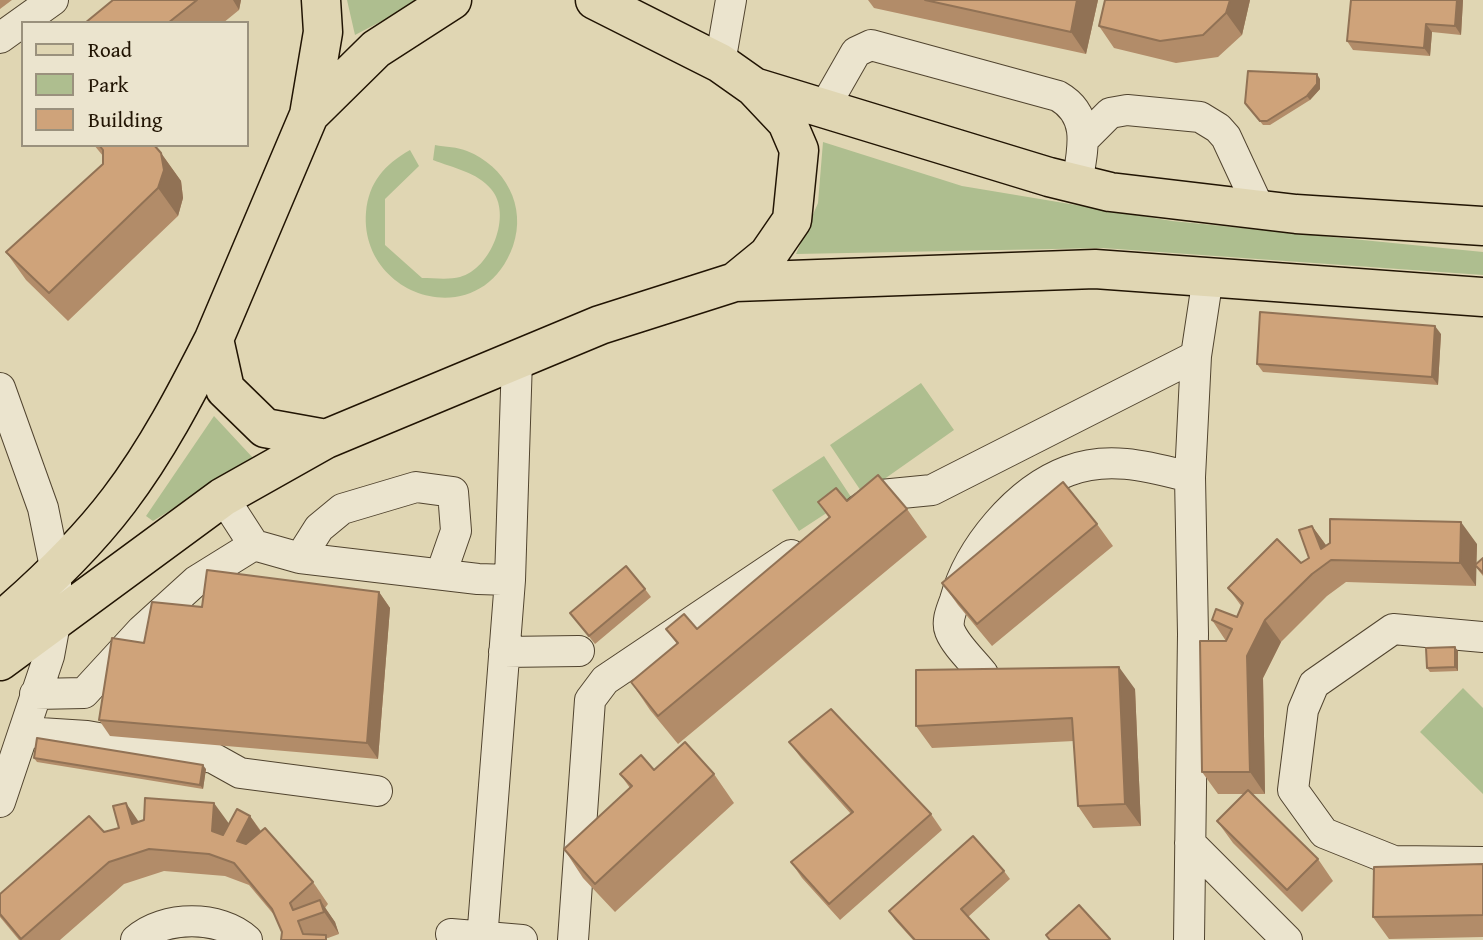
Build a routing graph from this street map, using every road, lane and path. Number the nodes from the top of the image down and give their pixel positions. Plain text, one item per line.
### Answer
1 (53, 0) edge
2 (321, 0) edge
3 (452, 0) edge
4 (595, 0) edge
5 (731, 0) edge
6 (24, 21) edge
7 (21, 23) edge
8 (0, 38) edge
9 (720, 63) junction
10 (754, 87) junction
11 (824, 108) junction
12 (309, 115) junction
13 (1084, 139) junction
14 (1077, 184) junction
15 (1259, 208) junction
16 (1483, 226) edge
17 (1208, 277) junction
18 (735, 282) junction
19 (1483, 298) edge
20 (214, 339) junction
21 (1196, 356) junction
22 (517, 359) junction
23 (0, 388) edge
24 (326, 439) junction
25 (1190, 477) junction
26 (223, 496) junction
27 (254, 545) junction
28 (300, 558) junction
29 (56, 572) junction
30 (441, 574) junction
31 (510, 580) junction
32 (56, 618) junction
33 (0, 622) edge
34 (1483, 637) edge
35 (579, 651) dead end
36 (504, 652) junction
37 (0, 661) edge
38 (983, 674) edge
39 (35, 694) junction
40 (24, 732) junction
41 (377, 791) dead end
42 (0, 803) edge
43 (1189, 843) junction
44 (1483, 862) edge
45 (451, 934) dead end
46 (482, 937) edge
47 (136, 940) edge
48 (247, 940) edge
49 (522, 940) edge
50 (573, 940) edge
51 (1189, 940) edge
52 (1287, 940) edge

1 - 6 street
2 - 12 main road
3 - 12 main road
4 - 9 main road
5 - 9 street
7 - 8 street
9 - 10 main road
10 - 11 main road
10 - 18 main road
11 - 13 street
11 - 14 main road
12 - 20 main road
13 - 14 street
13 - 15 street
14 - 15 main road
15 - 16 main road
17 - 18 main road
17 - 19 main road
17 - 21 street
18 - 22 main road
20 - 24 main road
20 - 29 main road
21 - 25 street
21 - 50 street
22 - 24 main road
22 - 31 street
23 - 29 street
24 - 26 main road
25 - 38 street
25 - 43 street
26 - 27 street
26 - 32 main road
27 - 28 street
27 - 39 street
28 - 30 street
28 - 30 street
29 - 32 street
29 - 33 main road
30 - 31 street
31 - 36 street
32 - 37 main road
32 - 39 street
34 - 44 street
35 - 36 street
36 - 46 street
39 - 40 street
40 - 41 street
40 - 42 street
43 - 51 street
43 - 52 street
45 - 46 street
46 - 49 street
47 - 48 street

